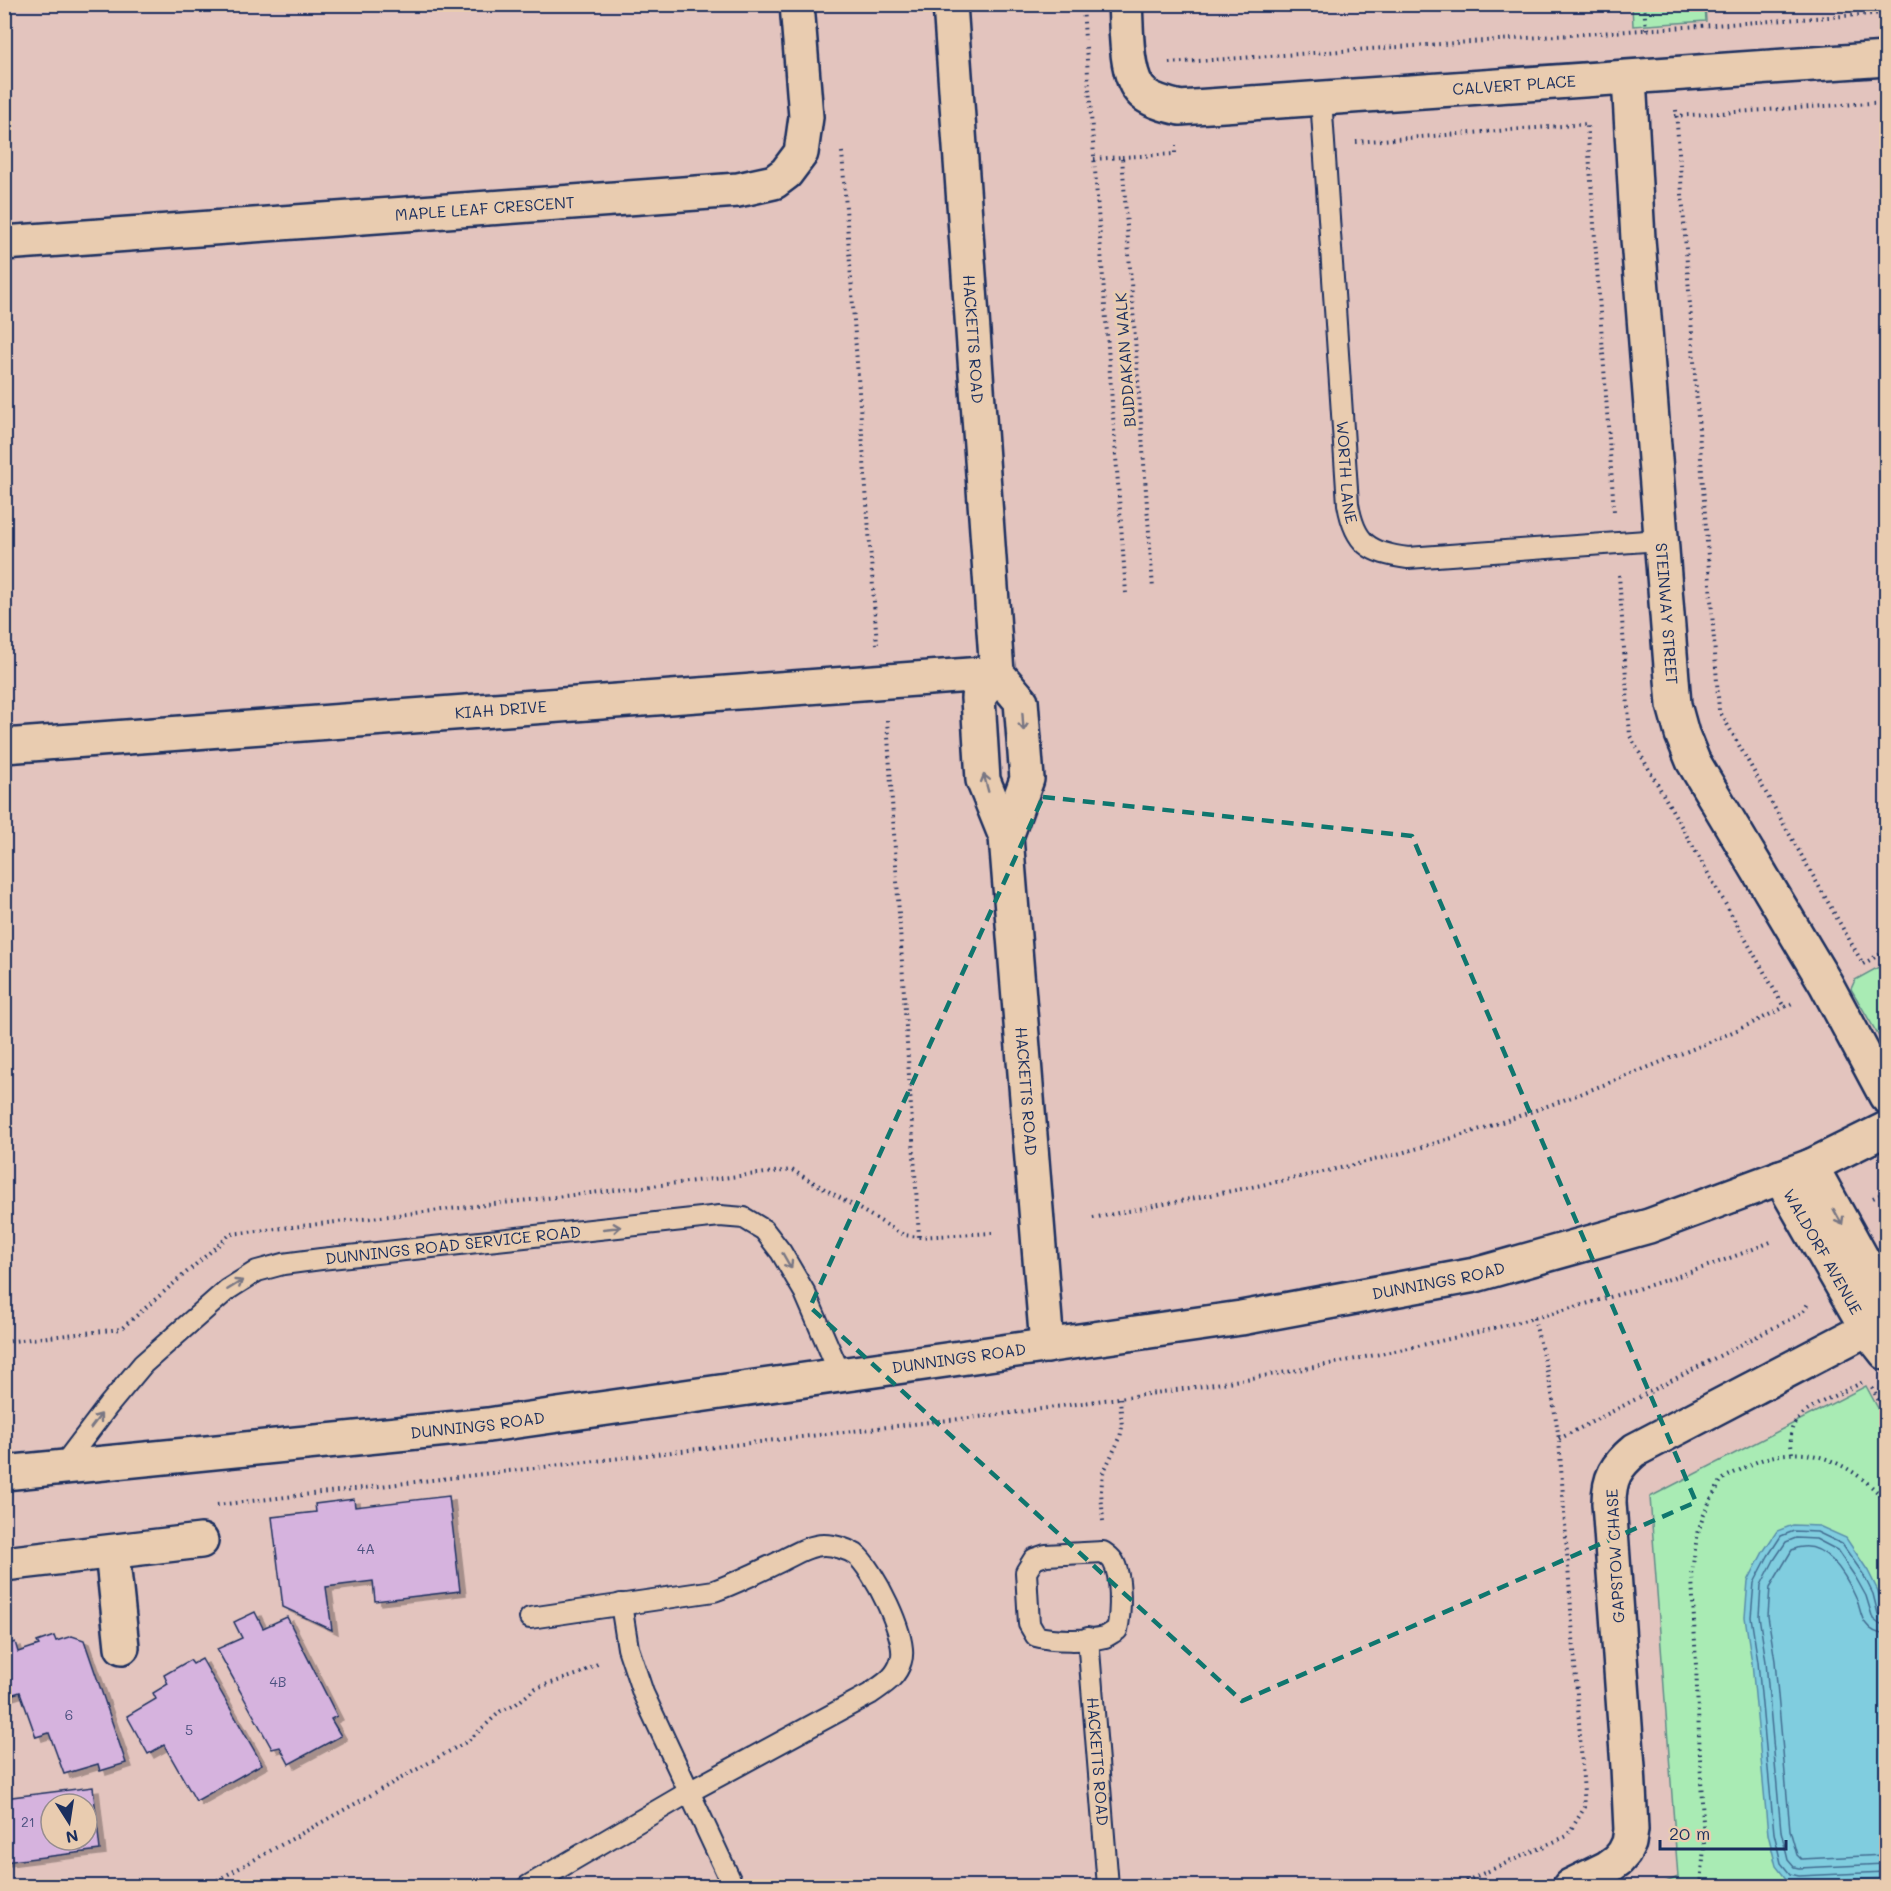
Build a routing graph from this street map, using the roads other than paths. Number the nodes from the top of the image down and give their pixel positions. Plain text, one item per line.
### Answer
1 (797, 4) edge
2 (950, 4) edge
3 (1125, 4) edge
4 (1887, 59) edge
5 (1629, 78) junction
6 (1321, 98) junction
7 (4, 243) edge
8 (1660, 540) junction
9 (997, 673) junction
10 (4, 746) edge
11 (1006, 837) junction
12 (1887, 1096) edge
13 (1887, 1129) edge
14 (1811, 1166) junction
15 (1780, 1177) junction
16 (1821, 1220) junction
17 (1887, 1302) edge
18 (1880, 1334) edge
19 (1047, 1346) junction
20 (840, 1374) junction
21 (61, 1468) junction
22 (4, 1473) edge
23 (201, 1541) dead end
24 (112, 1552) junction
25 (4, 1564) edge
26 (621, 1604) junction
27 (530, 1618) dead end
28 (1088, 1638) junction
29 (122, 1647) dead end
30 (690, 1792) junction
31 (528, 1887) edge
32 (733, 1887) edge
33 (1108, 1887) edge
34 (1570, 1887) edge

1 - 7 street, MAPLE LEAF CRESCENT
2 - 9 street, HACKETTS ROAD
3 - 6 street, CALVERT PLACE
4 - 5 street, CALVERT PLACE
5 - 6 street, CALVERT PLACE
5 - 8 street, STEINWAY STREET
6 - 8 lane, WORTH LANE
8 - 12 street, STEINWAY STREET
9 - 10 street, KIAH DRIVE
11 -> 9 street, HACKETTS ROAD
9 -> 11 street, HACKETTS ROAD
11 - 19 street, HACKETTS ROAD
13 - 14 street, DUNNINGS ROAD
14 - 15 street, DUNNINGS ROAD
14 - 16 street, WALDORF AVENUE
15 - 16 street, WALDORF AVENUE
15 - 19 street, DUNNINGS ROAD
16 -> 17 street, WALDORF AVENUE
16 - 18 street, WALDORF AVENUE
18 - 34 street, GAPSTOW CHASE
19 - 20 street, DUNNINGS ROAD
20 - 21 street, DUNNINGS ROAD
21 -> 20 lane, DUNNINGS ROAD SERVICE ROAD
21 - 22 street, DUNNINGS ROAD
23 - 24 street
24 - 25 street
24 - 29 street
26 - 27 lane
26 - 30 lane
26 - 30 lane
28 - 28 lane
28 - 33 lane, HACKETTS ROAD
30 - 31 lane
30 - 32 lane

